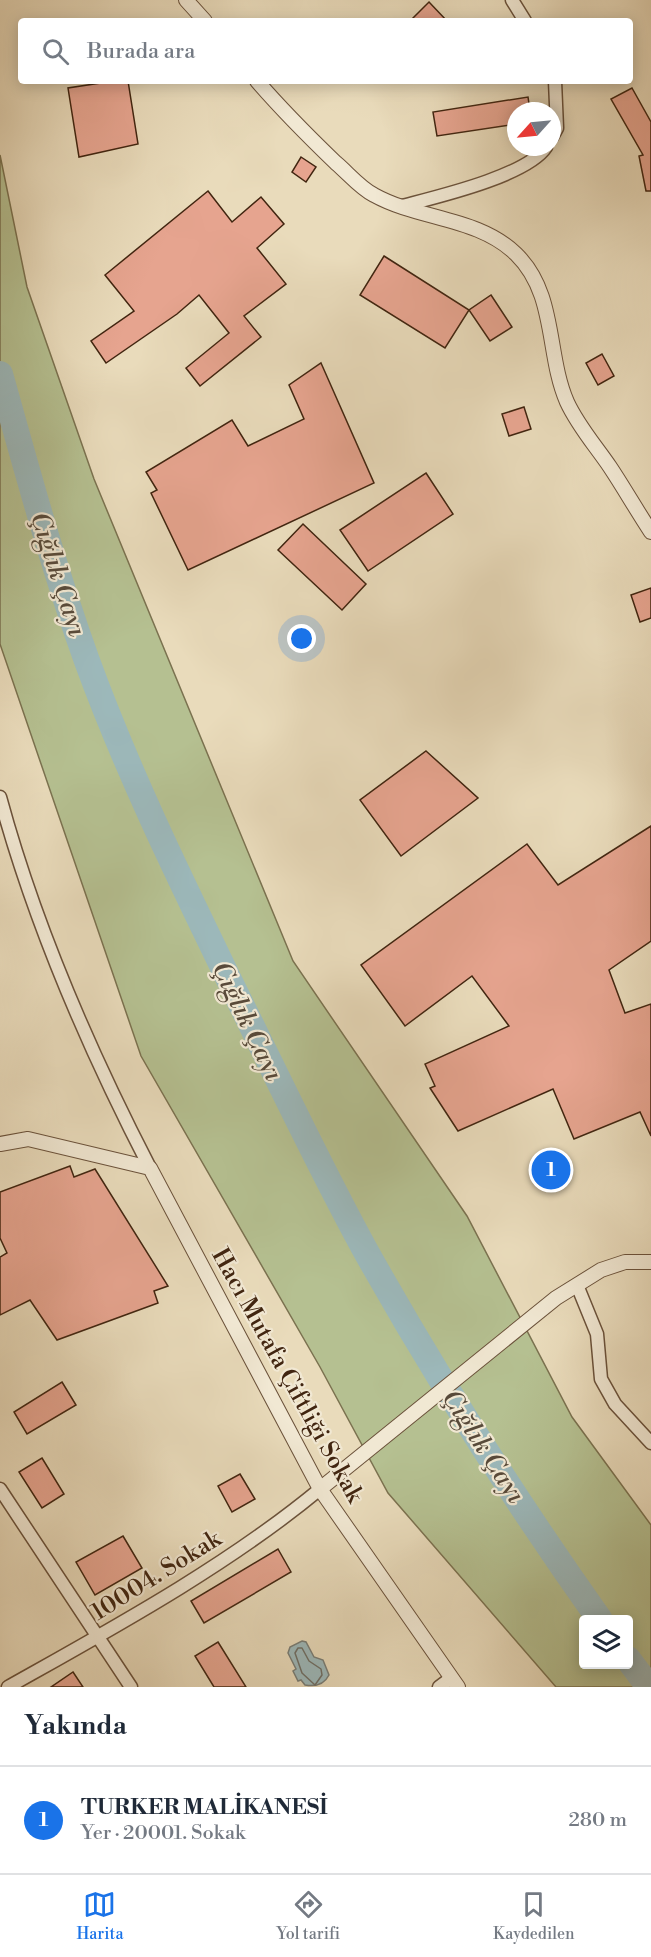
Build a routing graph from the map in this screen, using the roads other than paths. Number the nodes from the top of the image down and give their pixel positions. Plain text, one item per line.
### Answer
1 (186, 0) edge
2 (512, 0) edge
3 (202, 18) edge
4 (523, 18) edge
5 (260, 84) edge
6 (555, 84) edge
7 (556, 102) edge
8 (541, 156) edge
9 (402, 206) junction
10 (651, 532) edge
11 (0, 797) edge
12 (0, 1144) edge
13 (150, 1168) junction
14 (651, 1262) edge
15 (577, 1285) junction
16 (651, 1443) edge
17 (0, 1489) edge
18 (320, 1489) junction
19 (98, 1636) junction
20 (455, 1682) edge
21 (8, 1687) edge
22 (131, 1687) edge
23 (439, 1687) edge

1 - 3 street
2 - 4 street
5 - 9 street
6 - 7 street
8 - 9 street
9 - 10 street
11 - 13 street
12 - 13 street
13 - 18 street, Hacı Mutafa Çiftliği Sokak
14 - 15 street
15 - 16 street
15 - 18 street
17 - 19 street
18 - 19 street, 10004. Sokak
18 - 20 street, Hacı Mutafa Çiftliği Sokak
19 - 21 street, 10004. Sokak
19 - 22 street
20 - 23 street

